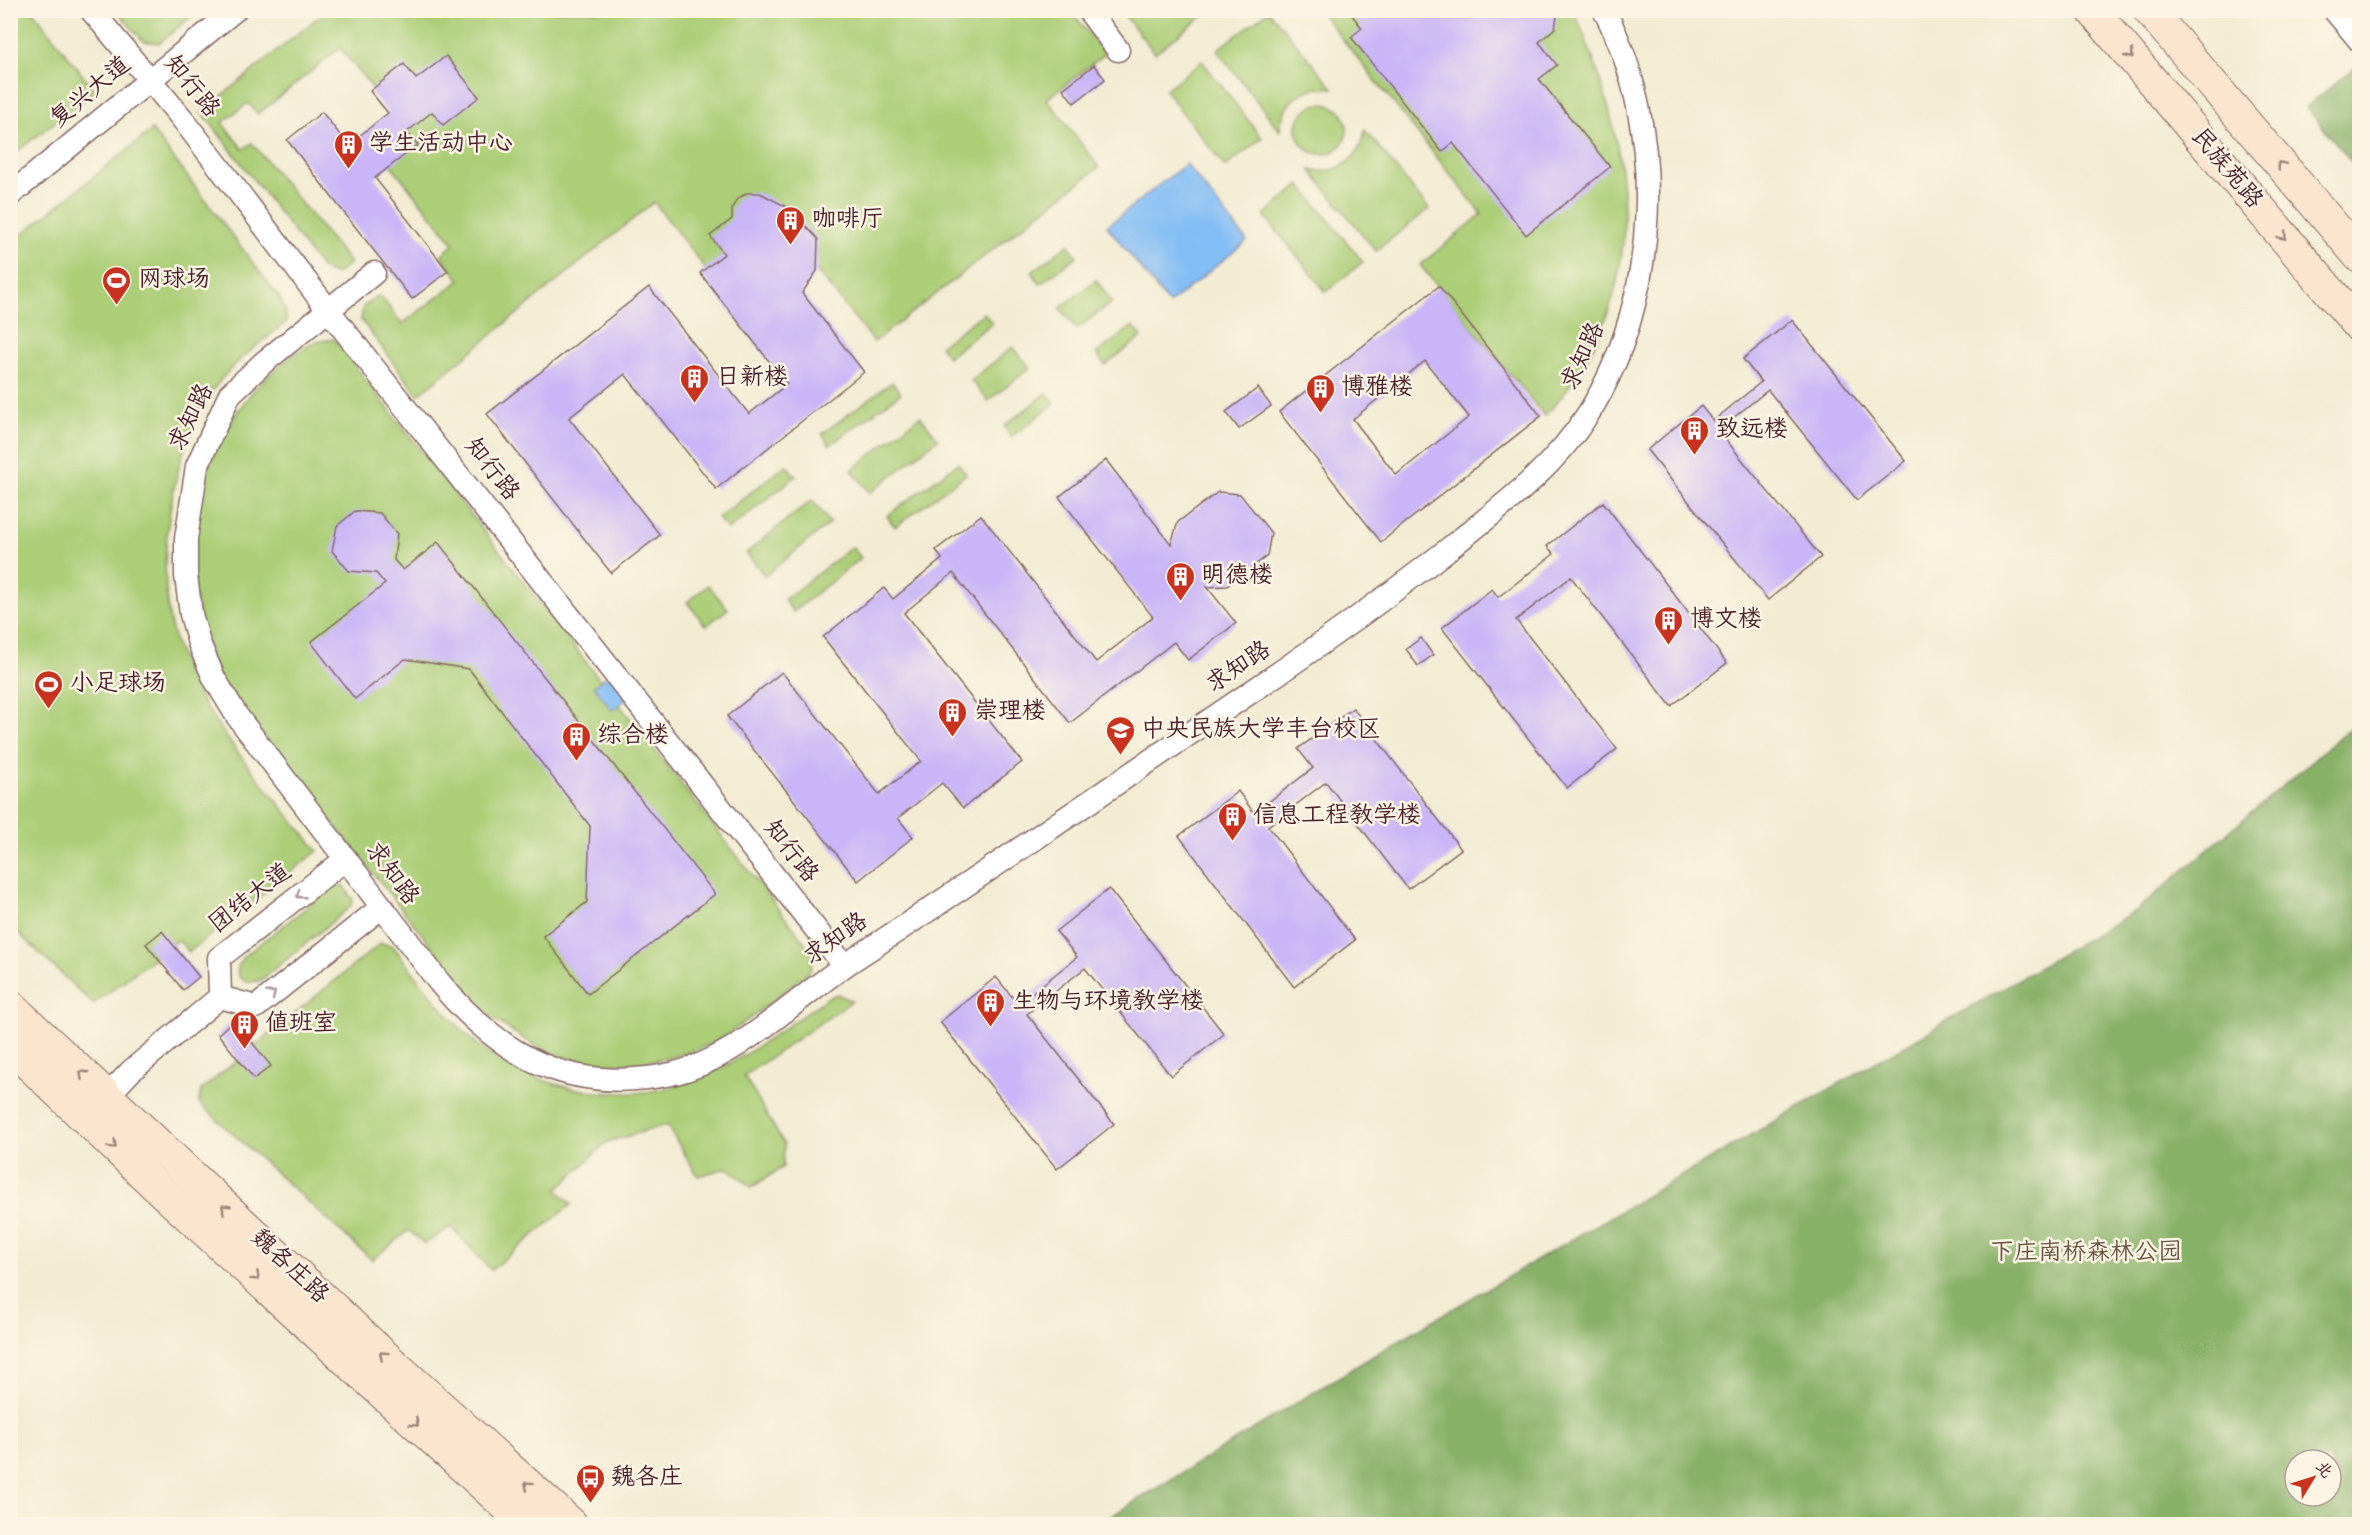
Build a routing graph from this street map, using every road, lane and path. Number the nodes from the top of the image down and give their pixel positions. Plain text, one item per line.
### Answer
1 (91, 10) edge
2 (235, 10) edge
3 (1088, 10) edge
4 (1604, 10) edge
5 (2092, 10) edge
6 (2149, 10) edge
7 (2334, 10) edge
8 (2356, 31) edge
9 (1118, 50) dead end
10 (151, 79) junction
11 (10, 195) edge
12 (2360, 257) edge
13 (374, 273) dead end
14 (329, 311) junction
15 (2360, 327) edge
16 (346, 859) junction
17 (382, 907) junction
18 (844, 965) junction
19 (220, 997) junction
20 (10, 1006) edge
21 (10, 1046) edge
22 (96, 1108) junction
23 (526, 1524) edge
24 (571, 1524) edge

1 - 10 street, 知行路
2 - 10 street, 复兴大道
3 - 9 street
4 - 18 street, 求知路
5 -> 15 main road, 民族苑路
12 -> 6 main road, 民族苑路
7 - 8 street
10 - 11 street, 复兴大道
10 - 14 street, 知行路
13 - 14 street, 求知路
14 - 16 street, 求知路
14 - 18 street, 知行路
16 - 17 street, 求知路
16 -> 19 street, 团结大道
17 - 18 street, 求知路
19 -> 17 street
19 - 22 street
22 -> 20 main road, 魏各庄路
21 - 22 main road, 魏各庄路
22 -> 23 main road, 魏各庄路
24 -> 22 main road, 魏各庄路

